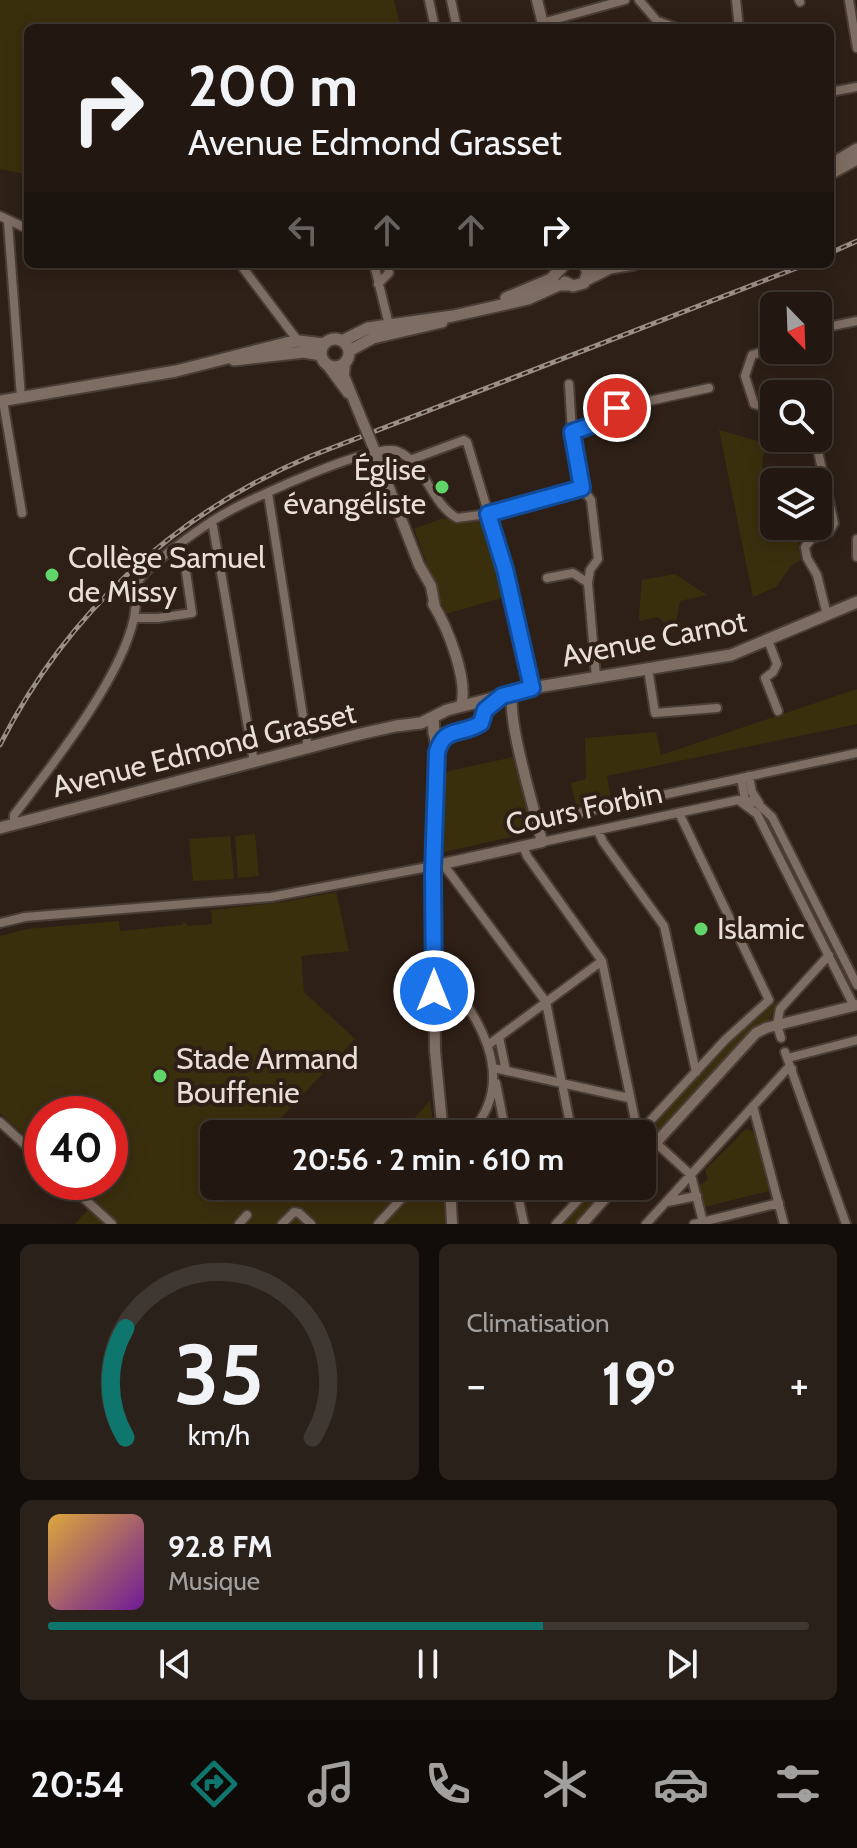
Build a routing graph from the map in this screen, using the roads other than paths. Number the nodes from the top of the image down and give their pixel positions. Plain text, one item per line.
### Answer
1 (429, 0) edge
2 (451, 0) edge
3 (537, 0) edge
4 (625, 0) edge
5 (639, 0) edge
6 (736, 0) edge
7 (849, 0) edge
8 (434, 24) edge
9 (456, 24) edge
10 (543, 24) edge
11 (549, 24) edge
12 (666, 24) edge
13 (739, 24) edge
14 (857, 48) edge
15 (857, 87) edge
16 (834, 91) edge
17 (857, 149) edge
18 (857, 159) edge
19 (834, 163) edge
20 (834, 172) edge
21 (4, 219) edge
22 (24, 227) edge
23 (243, 268) edge
24 (375, 268) edge
25 (388, 268) edge
26 (562, 268) edge
27 (563, 268) edge
28 (610, 268) edge
29 (586, 271) edge
30 (378, 284) junction
31 (569, 285) junction
32 (487, 307) junction
33 (857, 321) edge
34 (832, 326) edge
35 (390, 329) junction
36 (298, 341) junction
37 (342, 341) junction
38 (760, 352) edge
39 (325, 355) junction
40 (347, 357) junction
41 (225, 360) junction
42 (569, 384) dead end
43 (709, 388) dead end
44 (350, 395) junction
45 (21, 398) junction
46 (1, 401) edge
47 (760, 406) edge
48 (572, 432) junction
49 (374, 447) junction
50 (818, 452) edge
51 (410, 460) junction
52 (582, 488) junction
53 (268, 493) junction
54 (22, 513) dead end
55 (488, 514) junction
56 (212, 521) junction
57 (857, 539) edge
58 (178, 548) junction
59 (857, 557) edge
60 (547, 578) dead end
61 (588, 583) junction
62 (857, 602) edge
63 (827, 615) junction
64 (134, 618) junction
65 (768, 640) junction
66 (648, 669) junction
67 (596, 677) junction
68 (463, 682) junction
69 (532, 688) junction
70 (507, 695) junction
71 (461, 706) junction
72 (481, 706) junction
73 (717, 708) dead end
74 (778, 711) dead end
75 (436, 729) junction
76 (308, 748) junction
77 (857, 753) edge
78 (254, 762) junction
79 (745, 777) junction
80 (741, 799) junction
81 (760, 804) junction
82 (679, 813) junction
83 (537, 822) junction
84 (14, 824) junction
85 (0, 828) edge
86 (598, 831) junction
87 (542, 842) junction
88 (523, 846) junction
89 (438, 865) junction
90 (0, 923) edge
91 (829, 955) junction
92 (602, 961) junction
93 (433, 962) junction
94 (452, 984) junction
95 (857, 985) edge
96 (434, 991) junction
97 (546, 1002) junction
98 (856, 1005) edge
99 (777, 1025) junction
100 (499, 1037) junction
101 (781, 1038) dead end
102 (857, 1040) edge
103 (488, 1045) junction
104 (792, 1069) junction
105 (506, 1071) junction
106 (494, 1072) junction
107 (696, 1072) junction
108 (562, 1085) junction
109 (629, 1098) junction
110 (500, 1106) junction
111 (753, 1106) junction
112 (487, 1107) junction
113 (441, 1120) edge
114 (480, 1120) edge
115 (503, 1120) edge
116 (569, 1120) edge
117 (634, 1120) edge
118 (651, 1120) edge
119 (0, 1122) edge
120 (656, 1143) joint
121 (24, 1144) edge
122 (691, 1175) junction
123 (697, 1196) junction
124 (86, 1200) edge
125 (400, 1200) edge
126 (451, 1200) edge
127 (519, 1200) edge
128 (575, 1200) edge
129 (603, 1200) edge
130 (666, 1202) junction
131 (779, 1203) junction
132 (247, 1215) dead end
133 (698, 1223) edge
134 (112, 1224) edge
135 (239, 1224) edge
136 (282, 1224) edge
137 (311, 1224) edge
138 (378, 1224) edge
139 (452, 1224) edge
140 (524, 1224) edge
141 (556, 1224) edge
142 (582, 1224) edge
143 (646, 1224) edge
144 (784, 1224) edge
145 (846, 1224) edge

1 - 8 street
2 - 9 street
3 - 10 street
4 - 11 street
5 - 12 street
6 - 13 street
7 - 14 street
15 - 16 street
17 - 19 main road
18 - 20 main road
21 - 22 street
21 - 45 street
23 - 36 street
24 - 30 street
25 - 30 street
26 - 32 main road
27 - 31 main road
28 - 29 main road
29 - 31 main road
30 - 35 street
31 - 32 main road
32 - 35 main road
33 - 34 street
35 - 37 main road
35 - 40 main road
36 - 39 main road
36 - 41 main road
37 - 39 main road
37 - 40 main road
38 - 47 street
39 - 40 main road
39 - 41 main road
39 - 44 street
40 - 44 street
41 - 45 main road
42 - 48 street
43 - 48 street
44 - 49 street, bridge
45 - 46 main road
46 - 54 street
48 - 52 street
49 - 51 street
49 - 53 street
49 - 68 street
50 - 63 street
51 - 55 street
51 - 55 street
52 - 55 street
52 - 61 street
53 - 56 street
53 - 76 street
55 - 69 street
56 - 58 street
56 - 78 street
57 - 59 street
58 - 64 street
58 - 64 street
60 - 61 street
61 - 67 street
62 - 63 main road, Avenue Carnot
63 - 65 main road, Avenue Carnot
64 - 84 street
65 - 66 main road, Avenue Carnot
65 - 74 street
66 - 67 main road, Avenue Carnot
66 - 73 street
67 - 69 main road, Avenue Carnot
68 - 71 street
68 - 72 street
69 - 70 main road, Avenue Carnot
70 - 72 main road, Avenue Carnot
70 - 83 street
71 - 72 main road
71 - 75 main road
72 - 75 main road
75 - 76 main road, Avenue Edmond Grasset
75 - 89 street
76 - 78 main road, Avenue Edmond Grasset
77 - 79 street
78 - 84 main road, Avenue Edmond Grasset
79 - 80 street
79 - 81 street
79 - 83 street
80 - 81 street
80 - 82 street, Cours Forbin
80 - 91 street
81 - 95 street
82 - 86 street, Cours Forbin
82 - 107 street
83 - 87 street
84 - 85 main road, Avenue Edmond Grasset
86 - 87 street, Cours Forbin
86 - 107 street
87 - 88 street, Cours Forbin
88 - 89 street, Cours Forbin
88 - 92 street
89 - 90 street
89 - 93 street
89 - 97 street
91 - 98 street
91 - 99 street
92 - 97 street
92 - 109 street
93 - 94 street
93 - 96 street
94 - 96 street
94 - 103 street
96 - 113 street
97 - 100 street
97 - 108 street
98 - 99 street
99 - 101 street
99 - 120 street
100 - 103 street
100 - 105 street
102 - 104 street
103 - 106 street
104 - 111 street
104 - 145 street
105 - 106 street
105 - 108 street
106 - 110 street
106 - 112 street
107 - 118 street
108 - 109 street
108 - 116 street
109 - 117 street
110 - 112 street
110 - 115 street
111 - 122 street
111 - 131 street
112 - 114 street
119 - 121 street
120 - 122 street
122 - 123 street
122 - 130 street
123 - 130 street
123 - 133 street
124 - 134 street
125 - 138 street
126 - 139 street
127 - 140 street
128 - 141 street
129 - 142 street
130 - 143 street
131 - 133 street
131 - 144 street
132 - 135 street
136 - 137 street

